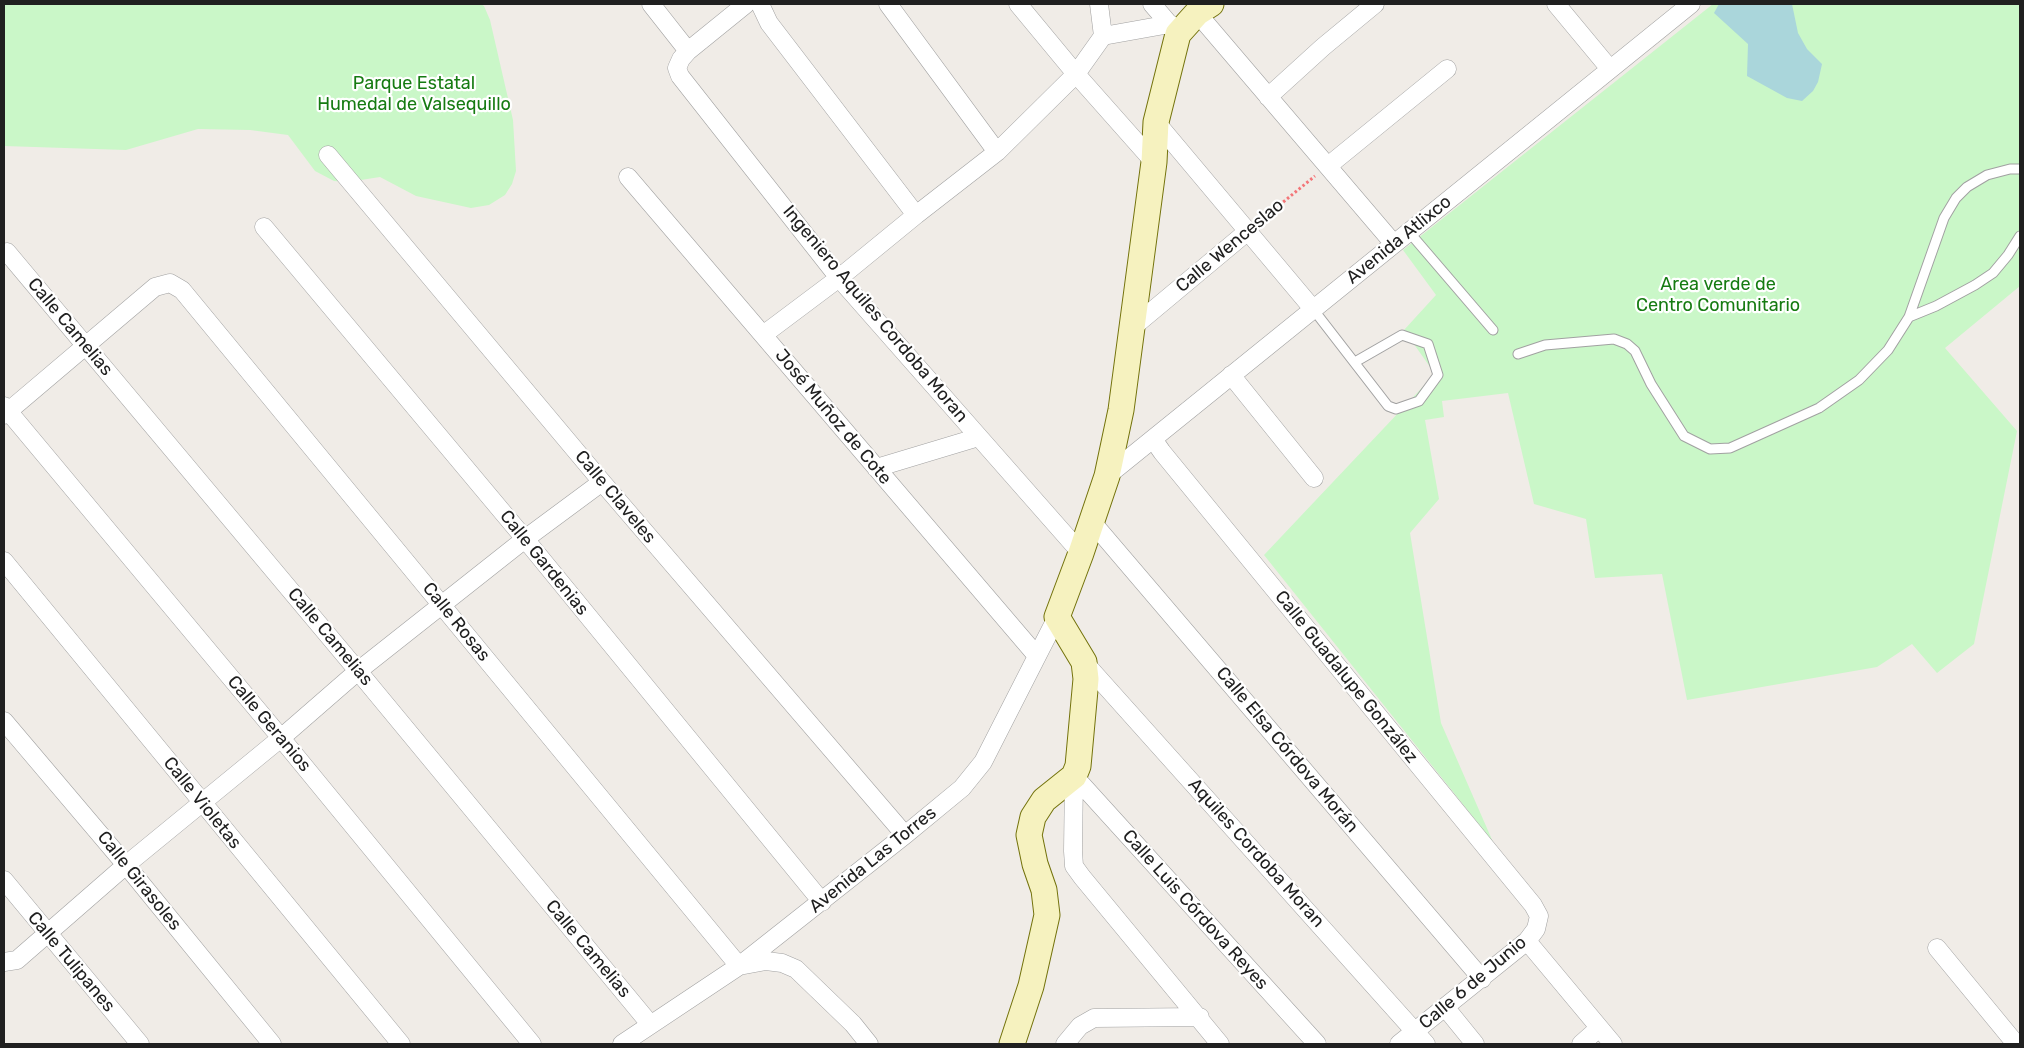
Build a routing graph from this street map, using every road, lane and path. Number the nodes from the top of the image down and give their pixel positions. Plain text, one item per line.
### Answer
1 (651, 4) edge
2 (746, 4) edge
3 (760, 4) edge
4 (888, 4) edge
5 (1018, 4) edge
6 (1099, 4) edge
7 (1152, 4) edge
8 (1375, 4) edge
9 (1556, 4) edge
10 (1691, 4) edge
11 (1204, 9) edge
12 (1673, 9) edge
13 (1174, 29) junction
14 (1103, 36) junction
15 (688, 51) junction
16 (1610, 68) junction
17 (1447, 69) dead end
18 (1076, 74) junction
19 (1268, 97) junction
20 (1156, 122) junction
21 (997, 152) junction
22 (328, 155) dead end
23 (1154, 162) junction
24 (1328, 166) junction
25 (2020, 169) edge
26 (628, 177) dead end
27 (916, 215) junction
28 (264, 227) dead end
29 (1248, 231) junction
30 (1408, 232) junction
31 (2020, 236) edge
32 (1394, 244) junction
33 (7, 252) dead end
34 (839, 278) junction
35 (1313, 309) junction
36 (1909, 317) junction
37 (1133, 327) junction
38 (1493, 330) dead end
39 (763, 335) junction
40 (87, 346) junction
41 (1518, 354) dead end
42 (1355, 362) junction
43 (1231, 375) junction
44 (5, 411) edge
45 (979, 437) junction
46 (1153, 439) junction
47 (876, 468) junction
48 (1106, 476) junction
49 (1314, 478) dead end
50 (602, 482) junction
51 (1092, 522) junction
52 (525, 539) junction
53 (1081, 553) junction
54 (4, 561) edge
55 (442, 606) junction
56 (1057, 617) junction
57 (1037, 656) junction
58 (1084, 662) junction
59 (358, 671) junction
60 (4, 720) edge
61 (281, 738) junction
62 (1074, 776) junction
63 (201, 803) junction
64 (905, 835) junction
65 (126, 865) junction
66 (4, 880) edge
67 (822, 902) junction
68 (1539, 916) joint
69 (46, 933) junction
70 (1526, 941) junction
71 (1937, 948) dead end
72 (4, 962) edge
73 (739, 966) junction
74 (1482, 979) junction
75 (1445, 1007) junction
76 (1200, 1018) junction
77 (650, 1024) junction
78 (1599, 1028) junction
79 (1421, 1037) edge
80 (2012, 1039) edge
81 (140, 1044) edge
82 (272, 1044) edge
83 (401, 1044) edge
84 (532, 1044) edge
85 (622, 1044) edge
86 (869, 1044) edge
87 (1012, 1044) edge
88 (1065, 1044) edge
89 (1220, 1044) edge
90 (1316, 1044) edge
91 (1399, 1044) edge
92 (1475, 1044) edge
93 (1581, 1044) edge
94 (1613, 1044) edge

1 - 15 street
2 - 15 street
3 - 27 street
4 - 21 street
5 - 18 street
6 - 14 street
7 - 13 street
8 - 19 street
9 - 16 street
10 - 12 street, Avenida Atlixco
11 - 13 street
11 - 19 street
12 - 16 street, Avenida Atlixco
13 - 14 street
13 - 20 street
14 - 18 street
15 - 34 street, Ingeniero Aquiles Cordoba Moran
16 - 30 street, Avenida Atlixco
17 - 24 street
18 - 21 street
18 - 23 street
19 - 24 street
20 - 23 street
20 - 29 street
21 - 27 street
22 - 50 street, Calle Claveles
23 - 37 street
24 - 29 path, Calle Wenceslao
24 - 32 street
25 - 36 lane
26 - 39 street, José Muñoz de Cote
27 - 34 street
28 - 52 street, Calle Gardenias
29 - 35 street
29 - 37 street, Calle Wenceslao
30 - 32 street, Avenida Atlixco
30 - 38 lane
31 - 36 lane
32 - 35 street, Avenida Atlixco
33 - 40 street, Calle Camelias
34 - 39 street
34 - 45 street, Ingeniero Aquiles Cordoba Moran
35 - 42 lane
35 - 43 street, Avenida Atlixco
36 - 41 lane
37 - 48 street
39 - 47 street, José Muñoz de Cote
40 - 44 street
40 - 55 street, Calle Rosas
40 - 59 street, Calle Camelias
42 - 42 lane
43 - 46 street, Avenida Atlixco
43 - 49 street
44 - 61 street, Calle Geranios
45 - 47 street
45 - 53 street, Ingeniero Aquiles Cordoba Moran
46 - 48 street, Avenida Atlixco
46 - 68 street, Calle Guadalupe González
47 - 57 street, José Muñoz de Cote
48 - 51 street
50 - 52 street
50 - 64 street, Calle Claveles
51 - 53 street
51 - 74 street, Calle Elsa Córdova Morán
52 - 55 street
52 - 67 street, Calle Gardenias
53 - 56 street
54 - 63 street, Calle Violetas
55 - 59 street
55 - 73 street, Calle Rosas
56 - 57 street, Avenida Las Torres
56 - 58 street, Aquiles Cordoba Moran
57 - 64 street, Avenida Las Torres
58 - 62 street, Aquiles Cordoba Moran
58 - 79 street, Aquiles Cordoba Moran
59 - 61 street
59 - 77 street, Calle Camelias
60 - 65 street, Calle Girasoles
61 - 63 street
61 - 84 street, Calle Geranios
62 - 76 street
62 - 87 street
62 - 90 street, Calle Luis Córdova Reyes
63 - 65 street
63 - 83 street, Calle Violetas
64 - 67 street, Avenida Las Torres
65 - 69 street
65 - 82 street, Calle Girasoles
66 - 69 street, Calle Tulipanes
67 - 73 street, Avenida Las Torres
68 - 70 street, Calle 6 de Junio
69 - 72 street
69 - 81 street, Calle Tulipanes
70 - 74 street, Calle 6 de Junio
70 - 78 street
71 - 80 street
73 - 77 street, Avenida Las Torres
73 - 86 street
74 - 75 street, Calle 6 de Junio
75 - 79 street, Calle 6 de Junio
75 - 92 street
76 - 88 street
76 - 89 street
77 - 85 street, Avenida Las Torres
78 - 93 street
78 - 94 street
79 - 91 street, Calle 6 de Junio

